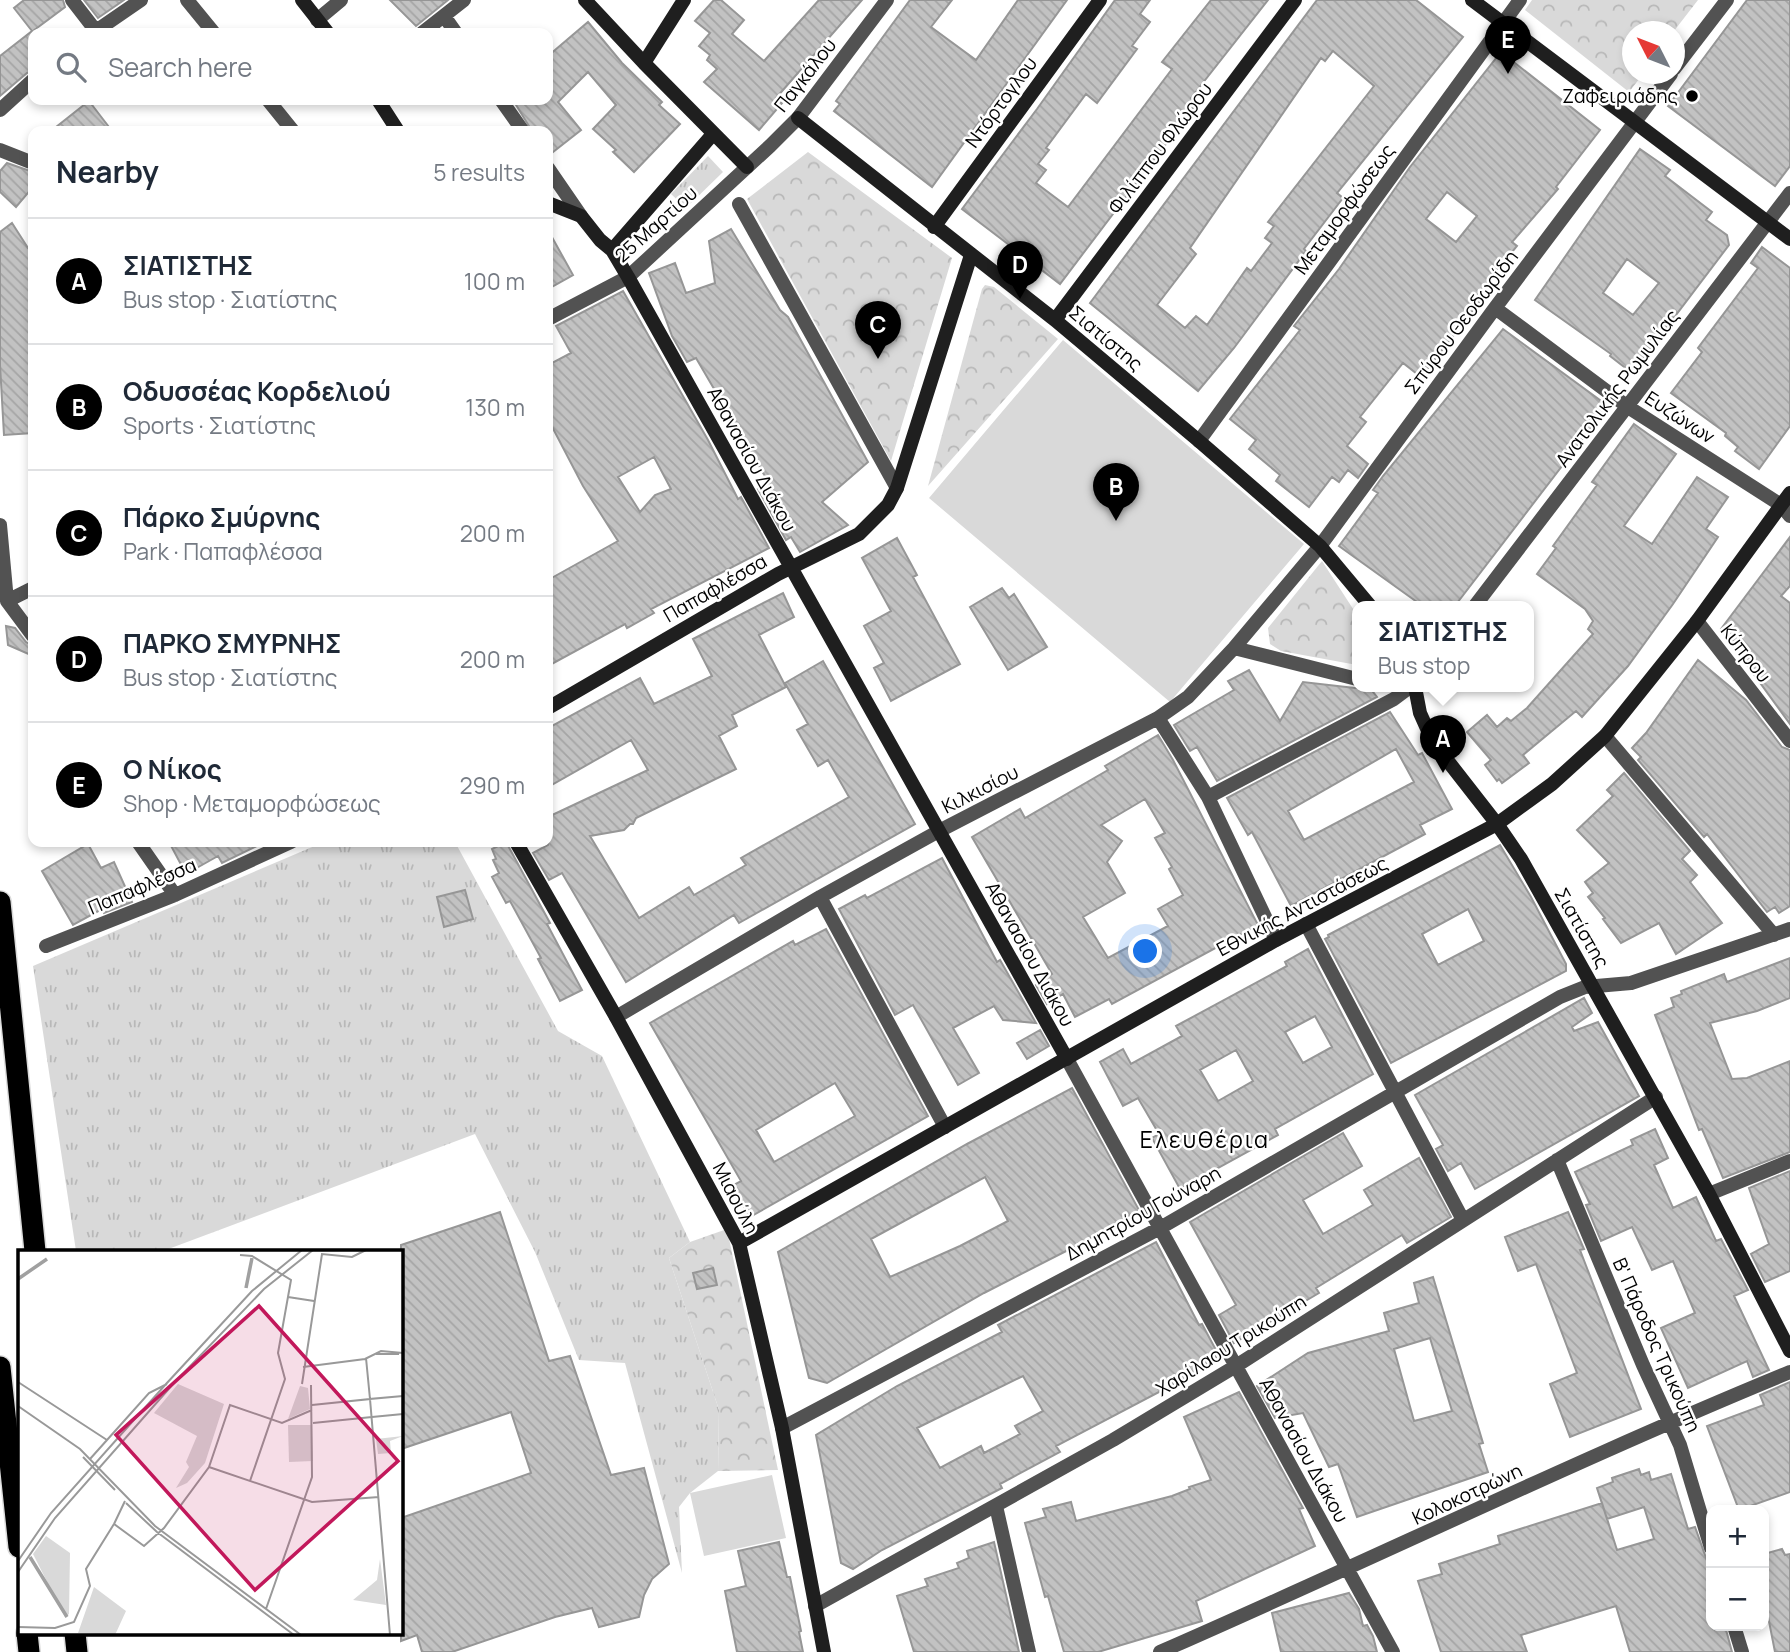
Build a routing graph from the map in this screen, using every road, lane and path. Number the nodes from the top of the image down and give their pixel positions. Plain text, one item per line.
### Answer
1 (72, 0) edge
2 (141, 0) edge
3 (187, 0) edge
4 (302, 0) edge
5 (341, 0) edge
6 (464, 0) edge
7 (585, 0) edge
8 (684, 0) edge
9 (887, 0) edge
10 (1100, 0) edge
11 (1295, 0) edge
12 (1472, 0) edge
13 (1520, 0) edge
14 (1727, 0) edge
15 (444, 16) junction
16 (317, 20) junction
17 (1503, 23) junction
18 (91, 28) edge
19 (100, 28) edge
20 (210, 28) edge
21 (324, 28) edge
22 (428, 28) edge
23 (452, 28) edge
24 (1685, 55) edge
25 (644, 63) junction
26 (1663, 84) edge
27 (28, 85) edge
28 (272, 105) edge
29 (381, 105) edge
30 (505, 105) edge
31 (0, 110) edge
32 (797, 118) junction
33 (1634, 123) junction
34 (289, 126) edge
35 (395, 126) edge
36 (519, 126) edge
37 (713, 134) junction
38 (0, 149) edge
39 (28, 161) edge
40 (747, 167) junction
41 (553, 175) edge
42 (1790, 192) edge
43 (739, 204) dead end
44 (553, 205) edge
45 (581, 216) junction
46 (1768, 222) junction
47 (934, 227) junction
48 (1790, 239) edge
49 (612, 250) junction
50 (971, 256) junction
51 (628, 277) junction
52 (1495, 308) junction
53 (553, 316) edge
54 (1055, 320) junction
55 (1628, 407) junction
56 (1199, 441) junction
57 (897, 488) junction
58 (1790, 493) edge
59 (1785, 510) edge
60 (0, 525) edge
61 (1320, 546) junction
62 (791, 567) junction
63 (28, 590) edge
64 (7, 601) junction
65 (1366, 601) edge
66 (1479, 601) edge
67 (1698, 621) junction
68 (28, 629) edge
69 (1234, 648) junction
70 (1352, 678) edge
71 (1404, 692) edge
72 (1414, 692) edge
73 (553, 705) edge
74 (1158, 718) junction
75 (1605, 736) junction
76 (1790, 741) edge
77 (1208, 797) junction
78 (1497, 824) junction
79 (939, 831) junction
80 (141, 847) edge
81 (280, 847) edge
82 (519, 847) edge
83 (174, 895) junction
84 (820, 897) junction
85 (0, 902) edge
86 (1306, 924) junction
87 (1790, 929) edge
88 (1774, 935) junction
89 (1276, 940) junction
90 (46, 946) dead end
91 (1593, 986) junction
92 (616, 1017) junction
93 (6, 1028) edge
94 (1067, 1059) junction
95 (1395, 1091) junction
96 (1656, 1097) junction
97 (945, 1126) junction
98 (1557, 1160) junction
99 (1790, 1161) edge
100 (1709, 1194) junction
101 (1463, 1220) junction
102 (1160, 1228) junction
103 (739, 1243) junction
104 (35, 1250) edge
105 (1790, 1351) edge
106 (1236, 1366) junction
107 (0, 1367) edge
108 (1790, 1372) edge
109 (1670, 1421) junction
110 (782, 1428) junction
111 (996, 1506) junction
112 (1706, 1531) edge
113 (18, 1538) edge
114 (1347, 1570) junction
115 (815, 1606) junction
116 (1736, 1631) edge
117 (27, 1634) edge
118 (75, 1634) edge
119 (29, 1652) edge
120 (77, 1652) edge
121 (824, 1652) edge
122 (1029, 1652) edge
123 (1160, 1652) edge
124 (1393, 1652) edge
125 (1742, 1652) edge

1 - 18 street
2 - 19 street
3 - 20 street
4 - 16 street
5 - 16 street
6 - 15 street
7 - 25 street
8 - 25 street
9 - 32 street, Παγκάλου
10 - 47 street, Ντόρτογλου
11 - 54 street, Φιλίππου Φλώρου
12 - 17 street
13 - 17 street, Μεταμορφώσεως
14 - 24 street, Σπύρου Θεοδωρίδη
15 - 22 street
15 - 23 street
16 - 21 street
17 - 33 street
17 - 56 street, Μεταμορφώσεως
25 - 37 street
26 - 33 street, Σπύρου Θεοδωρίδη
27 - 31 street
28 - 34 street
29 - 35 street
30 - 36 street
32 - 40 street, Παγκάλου
32 - 47 street, Σιατίστης
33 - 46 street
33 - 52 street, Σπύρου Θεοδωρίδη
37 - 40 street
37 - 49 street
38 - 39 street
40 - 51 street, 25 Μαρτίου
41 - 45 street
42 - 46 street, Ανατολικής Ρωμυλίας
43 - 57 street
44 - 45 street
45 - 49 street, Αθανασίου Διάκου
46 - 48 street
46 - 55 street, Ανατολικής Ρωμυλίας
47 - 50 street, Σιατίστης
49 - 51 street, Αθανασίου Διάκου
50 - 54 street, Σιατίστης
50 - 57 street, Παπαφλέσσα
51 - 53 street, 25 Μαρτίου
51 - 62 street, Αθανασίου Διάκου
52 - 55 street, Ευζώνων
52 - 61 street, Σπύρου Θεοδωρίδη
54 - 56 street, Σιατίστης
55 - 59 street, Ευζώνων
55 - 66 street, Ανατολικής Ρωμυλίας
56 - 61 street, Σιατίστης
57 - 62 street, Παπαφλέσσα
58 - 59 street, Εθνικής Αντιστάσεως
59 - 67 street, Εθνικής Αντιστάσεως
60 - 64 street
61 - 65 street, Σιατίστης
61 - 69 street, Κιλκισίου
62 - 73 street, Παπαφλέσσα
62 - 79 street, Αθανασίου Διάκου
63 - 64 street
64 - 68 street
67 - 75 street, Εθνικής Αντιστάσεως
67 - 76 street, Κύπρου
69 - 70 street
69 - 74 street, Κιλκισίου
71 - 77 street
72 - 78 street, Σιατίστης
74 - 77 street
74 - 79 street, Κιλκισίου
75 - 78 street, Εθνικής Αντιστάσεως
75 - 88 street
77 - 89 street
78 - 86 street, Εθνικής Αντιστάσεως
78 - 91 street, Σιατίστης
79 - 84 street, Κιλκισίου
79 - 94 street, Αθανασίου Διάκου
80 - 83 street
81 - 83 street, Παπαφλέσσα
82 - 92 street, Μιαούλη
83 - 90 street, Παπαφλέσσα
84 - 92 street, Κιλκισίου
84 - 97 street
85 - 93 highway
86 - 89 street, Εθνικής Αντιστάσεως
86 - 95 street
87 - 88 street, Δημητρίου Γούναρη
88 - 91 street, Δημητρίου Γούναρη
89 - 94 street, Εθνικής Αντιστάσεως
91 - 95 street, Δημητρίου Γούναρη
91 - 96 street, Σιατίστης
92 - 103 street, Μιαούλη
93 - 104 highway
94 - 97 street, Εθνικής Αντιστάσεως
94 - 102 street, Αθανασίου Διάκου
95 - 101 street
95 - 102 street, Δημητρίου Γούναρη
96 - 98 street, Χαρίλαου Τρικούπη
96 - 100 street, Σιατίστης
97 - 103 street, Εθνικής Αντιστάσεως
98 - 101 street, Χαρίλαου Τρικούπη
98 - 109 street, Β' Πάροδος Τρικούπη
99 - 100 street
100 - 105 street, Σιατίστης
101 - 106 street, Χαρίλαου Τρικούπη
102 - 106 street, Αθανασίου Διάκου
102 - 110 street, Δημητρίου Γούναρη
103 - 110 street, Μιαούλη
106 - 111 street, Χαρίλαου Τρικούπη
106 - 114 street, Αθανασίου Διάκου
107 - 113 highway
108 - 109 street, Κολοκοτρώνη
109 - 112 street, Β' Πάροδος Τρικούπη
109 - 114 street, Κολοκοτρώνη
110 - 115 street, Μιαούλη
111 - 115 street, Χαρίλαου Τρικούπη
111 - 122 street
114 - 123 street, Κολοκοτρώνη
114 - 124 street, Αθανασίου Διάκου
115 - 121 street, Μιαούλη
116 - 125 street
117 - 119 highway
118 - 120 highway

